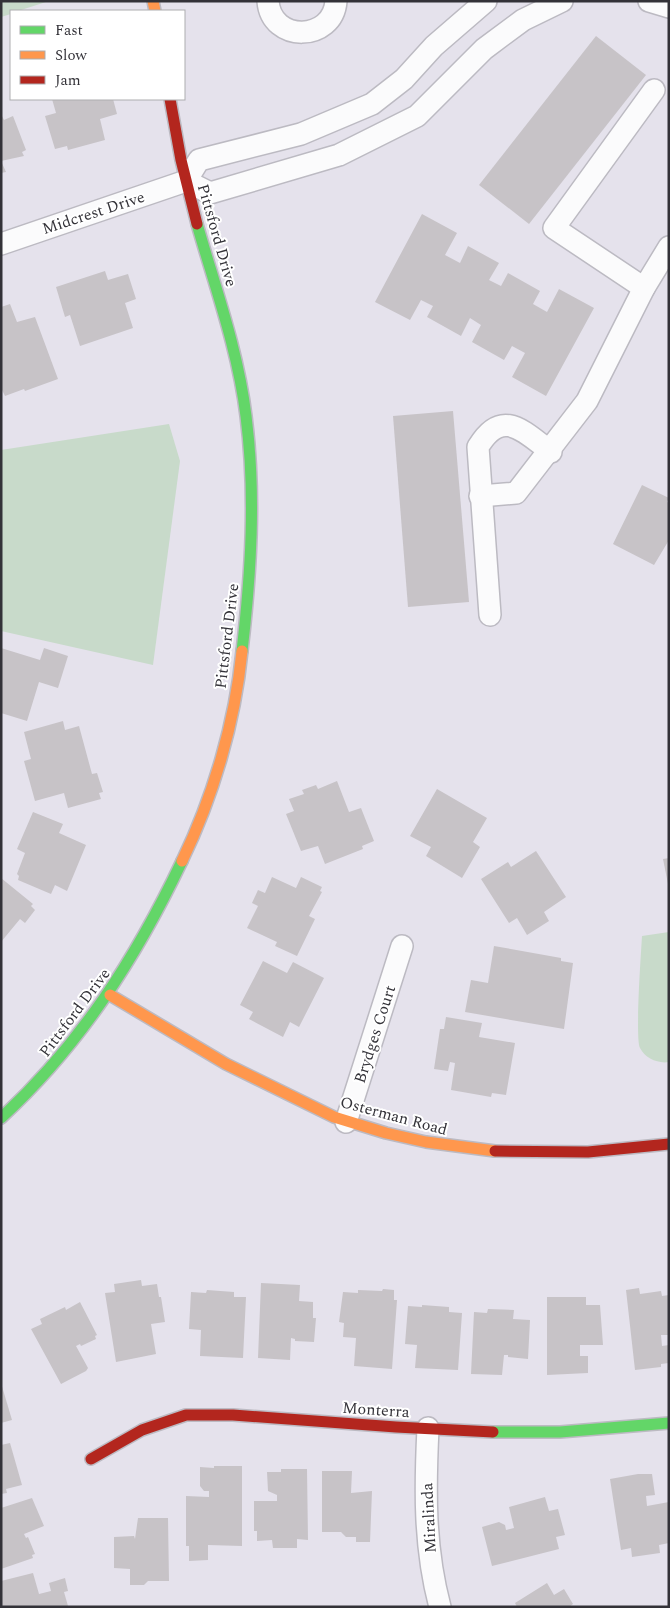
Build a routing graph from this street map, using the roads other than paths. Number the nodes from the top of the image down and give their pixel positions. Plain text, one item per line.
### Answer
1 (268, 1) edge
2 (336, 1) edge
3 (486, 1) edge
4 (562, 1) edge
5 (649, 1) edge
6 (669, 7) edge
7 (654, 90) dead end
8 (170, 100) edge
9 (186, 181) junction
10 (1, 244) edge
11 (669, 247) edge
12 (644, 288) junction
13 (551, 452) junction
14 (480, 496) junction
15 (490, 615) dead end
16 (402, 946) dead end
17 (110, 995) junction
18 (1, 1118) edge
19 (346, 1122) junction
20 (669, 1144) edge
21 (669, 1423) edge
22 (428, 1428) junction
23 (91, 1459) dead end
24 (440, 1607) edge

1 - 2 street
3 - 9 street
4 - 9 street
5 - 6 street
7 - 12 street
8 - 9 street, Pittsford Drive
9 - 10 street, Midcrest Drive
9 - 17 street, Pittsford Drive
11 - 12 street
12 - 13 street
13 - 14 street
13 - 14 street
14 - 15 street
16 - 19 street, Brydges Court
17 - 18 street, Pittsford Drive
17 - 19 street, Osterman Road
19 - 20 street, Osterman Road
21 - 22 street, Monterra
22 - 23 street, Monterra
22 - 24 street, Miralinda

